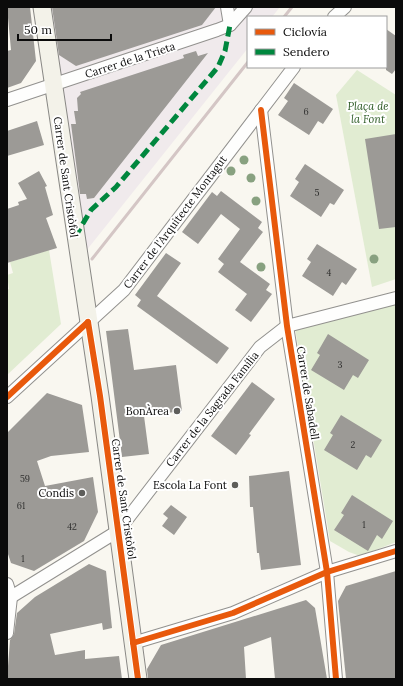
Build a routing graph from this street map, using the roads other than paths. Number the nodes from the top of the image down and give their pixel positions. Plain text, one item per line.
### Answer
1 (42, 7) edge
2 (228, 7) edge
3 (246, 7) edge
4 (345, 7) edge
5 (335, 16) edge
6 (230, 25) junction
7 (293, 68) edge
8 (53, 85) junction
9 (7, 100) edge
10 (261, 110) junction
11 (396, 298) edge
12 (88, 322) junction
13 (287, 326) junction
14 (7, 397) edge
15 (118, 531) junction
16 (396, 551) edge
17 (327, 572) junction
18 (7, 584) edge
19 (11, 597) junction
20 (7, 633) edge
21 (133, 643) junction
22 (138, 679) edge
23 (336, 679) edge

1 - 8 street, Carrer de Sant Cristòfol
2 - 6 street
3 - 6 street, Carrer de la Trieta
4 - 5 street
6 - 8 street, Carrer de la Trieta
7 - 10 street, Carrer de l'Arquitecte Montagut
8 - 9 street, Carrer de la Trieta
8 - 12 street, Carrer de Sant Cristòfol
10 - 12 street, Carrer de l'Arquitecte Montagut
10 - 13 street, Carrer de Sabadell
11 - 13 street
12 - 14 street, Carrer de l'Arquitecte Montagut
12 - 15 street, Carrer de Sant Cristòfol
13 - 15 street, Carrer de la Sagrada Família
13 - 17 street, Carrer de Sabadell
15 - 19 street, Carrer de la Sagrada Família
15 - 21 street, Carrer de Sant Cristòfol
16 - 17 street
17 - 21 street
17 - 23 street, Carrer de Sabadell
18 - 19 street
19 - 20 street
21 - 22 street, Carrer de Sant Cristòfol

